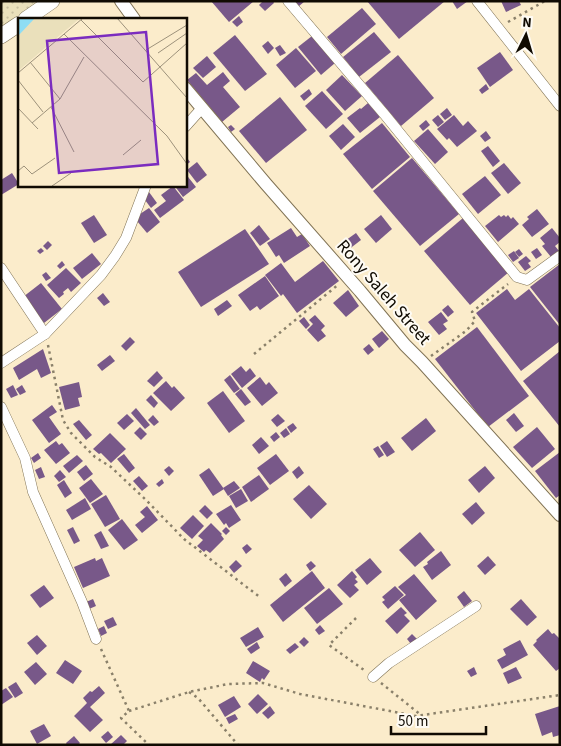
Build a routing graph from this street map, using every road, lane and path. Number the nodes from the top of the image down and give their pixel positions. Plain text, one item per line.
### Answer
1 (52, 1) edge
2 (121, 1) edge
3 (288, 1) edge
4 (478, 1) edge
5 (545, 1) edge
6 (27, 18) edge
7 (133, 18) edge
8 (18, 25) edge
9 (498, 27) junction
10 (1, 36) edge
11 (186, 89) edge
12 (558, 100) edge
13 (202, 108) junction
14 (186, 125) edge
15 (146, 186) edge
16 (560, 256) edge
17 (1, 268) edge
18 (348, 277) junction
19 (517, 277) junction
20 (45, 334) junction
21 (254, 354) dead end
22 (422, 362) junction
23 (1, 363) edge
24 (1, 407) edge
25 (560, 516) edge
26 (261, 598) dead end
27 (476, 606) dead end
28 (96, 639) joint
29 (373, 677) dead end
30 (189, 692) junction
31 (560, 695) edge
32 (129, 711) junction
33 (149, 745) edge
34 (238, 745) edge

1 - 6 main road
2 - 7 street
3 - 19 street
4 - 9 street
5 - 9 path
8 - 10 main road
9 - 12 street
11 - 13 street, Rony Saleh Street
13 - 14 street
13 - 18 street, Rony Saleh Street
15 - 20 street
16 - 19 street
17 - 20 street
18 - 21 path
18 - 22 street, Rony Saleh Street
19 - 22 path
20 - 23 street
20 - 26 path
22 - 25 street, Rony Saleh Street
24 - 28 street
27 - 29 street
28 - 32 path
30 - 31 path
30 - 32 path
30 - 34 path
32 - 33 path

